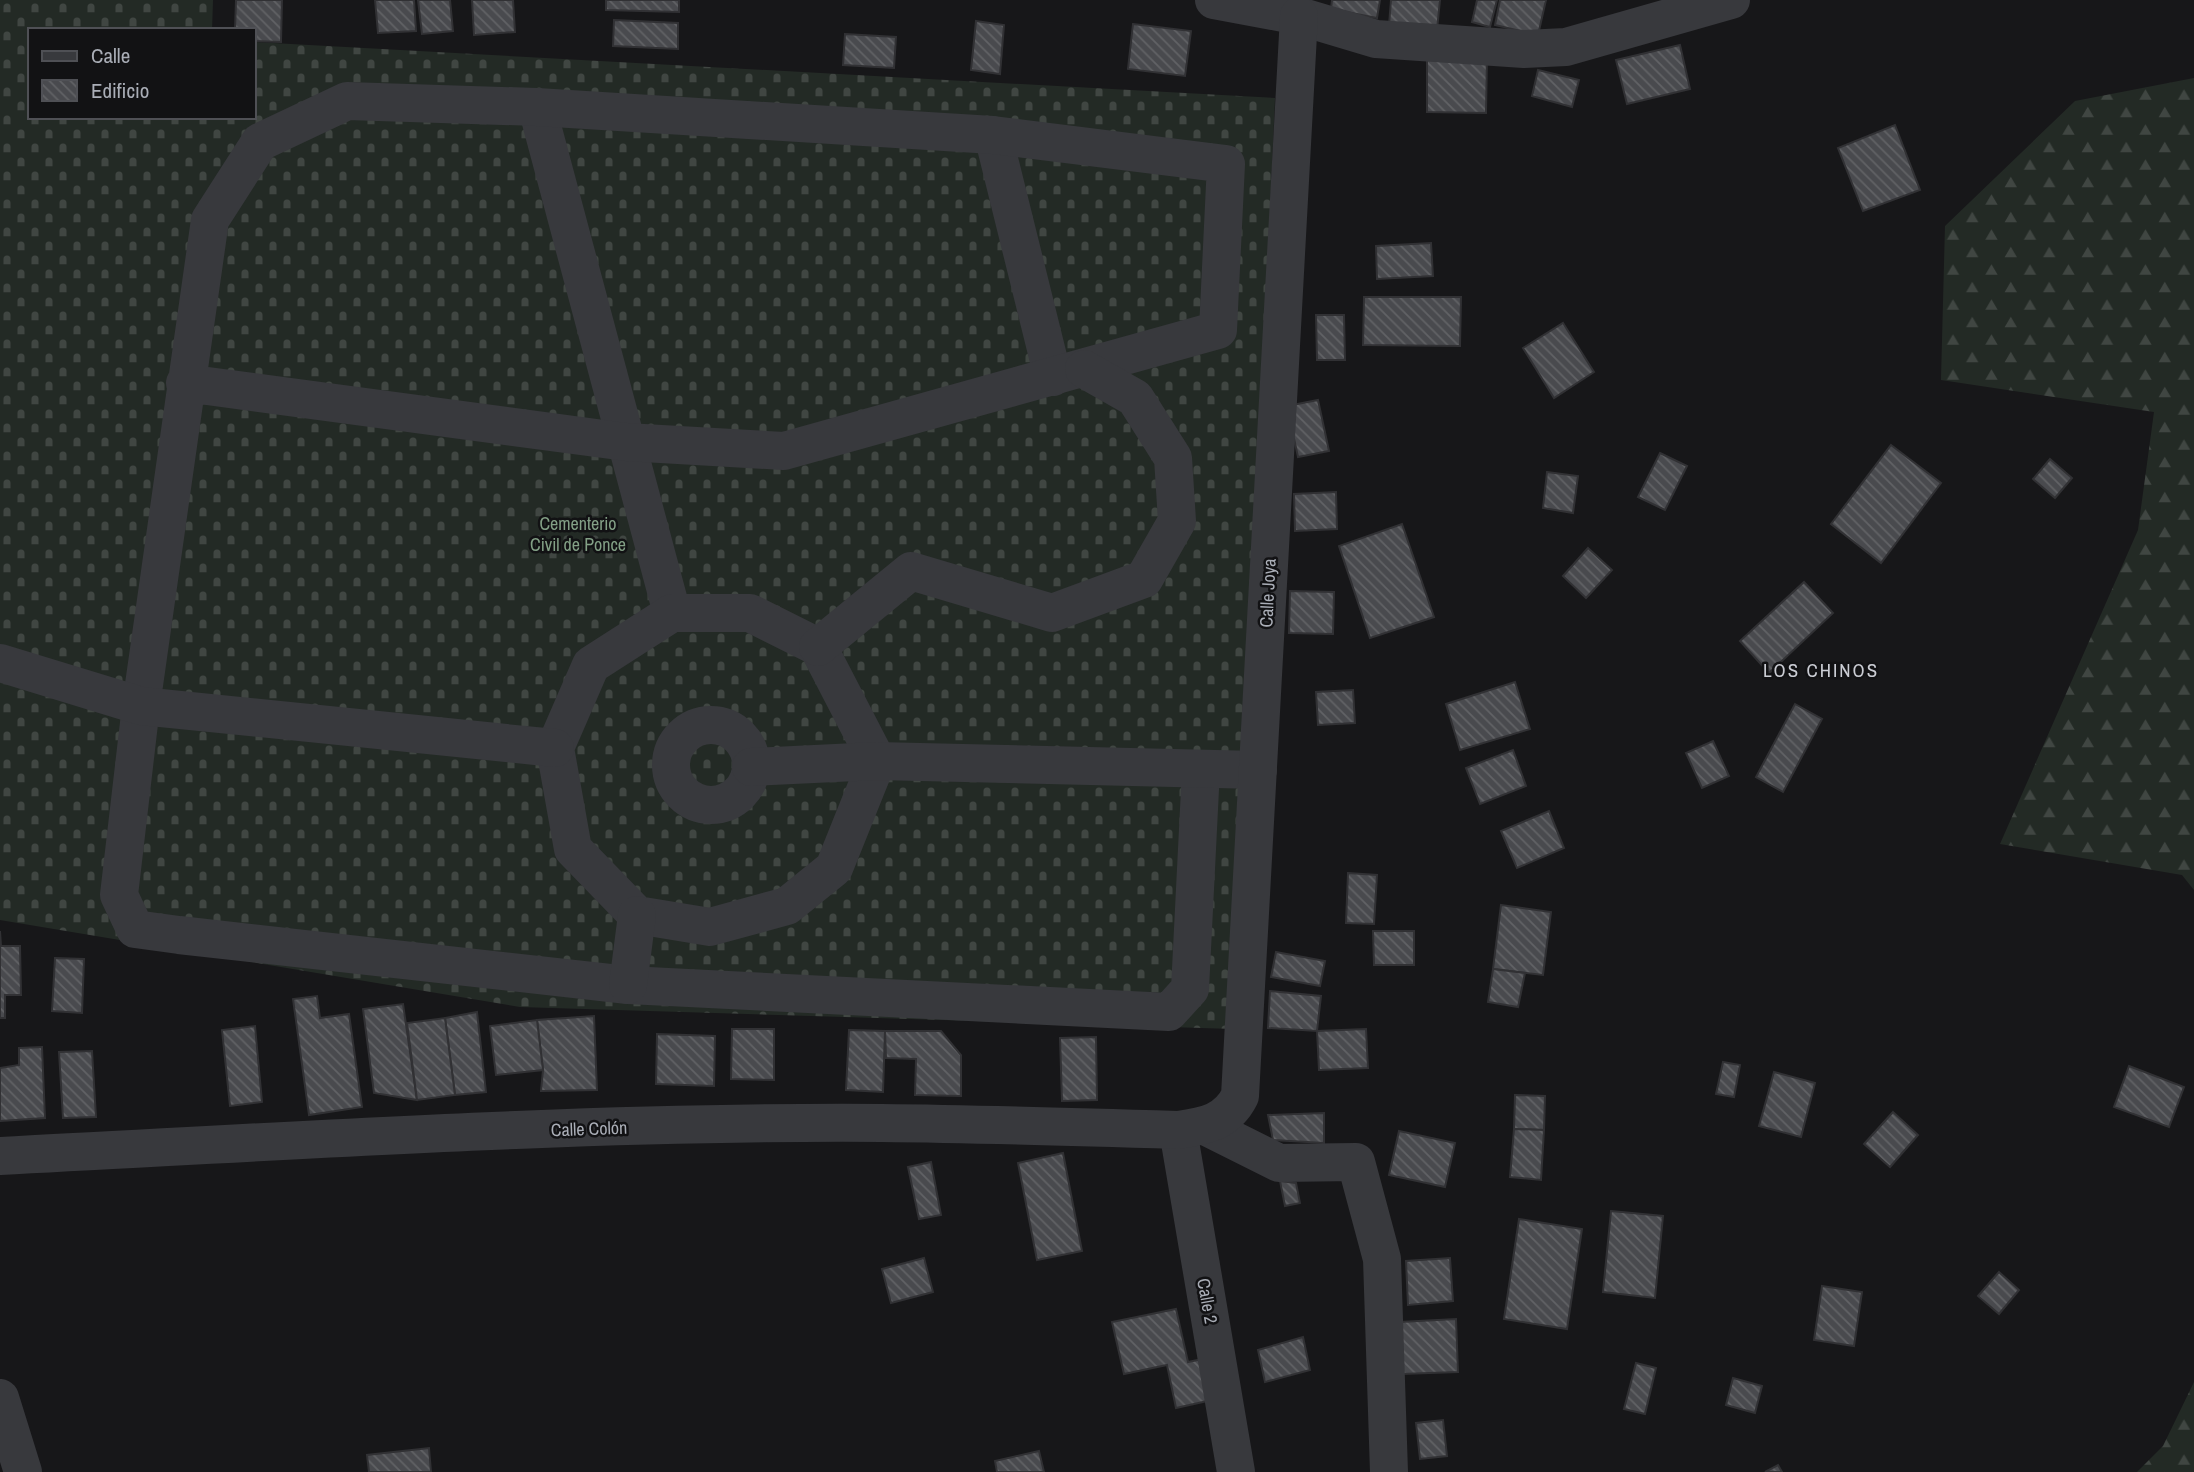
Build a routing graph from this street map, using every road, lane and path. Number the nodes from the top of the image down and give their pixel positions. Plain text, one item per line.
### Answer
1 (1214, 0) edge
2 (1731, 0) edge
3 (1299, 16) junction
4 (537, 107) junction
5 (993, 135) junction
6 (1068, 373) junction
7 (185, 383) junction
8 (626, 442) junction
9 (672, 613) junction
10 (818, 647) junction
11 (0, 663) edge
12 (141, 706) junction
13 (555, 748) junction
14 (877, 761) junction
15 (751, 767) dead end
16 (1201, 769) junction
17 (1258, 770) junction
18 (637, 915) junction
19 (628, 985) junction
20 (1191, 1128) junction
21 (0, 1156) edge
22 (0, 1398) edge
23 (23, 1472) edge
24 (1236, 1472) edge
25 (1389, 1472) edge

1 - 3 street
2 - 3 street
3 - 17 street, Calle Joya
4 - 5 street
4 - 7 street
4 - 8 street
5 - 6 street
5 - 6 street
6 - 8 street
6 - 10 street
7 - 8 street
7 - 12 street
8 - 9 street
9 - 10 street
9 - 13 street
10 - 14 street
11 - 12 street
12 - 13 street
12 - 19 street
13 - 18 street
14 - 15 street
14 - 16 street
14 - 18 street
16 - 17 street
16 - 19 street
17 - 20 street, Calle Joya
18 - 19 street
20 - 21 street, Calle Colón
20 - 24 street, Calle 2
20 - 25 street
22 - 23 street

